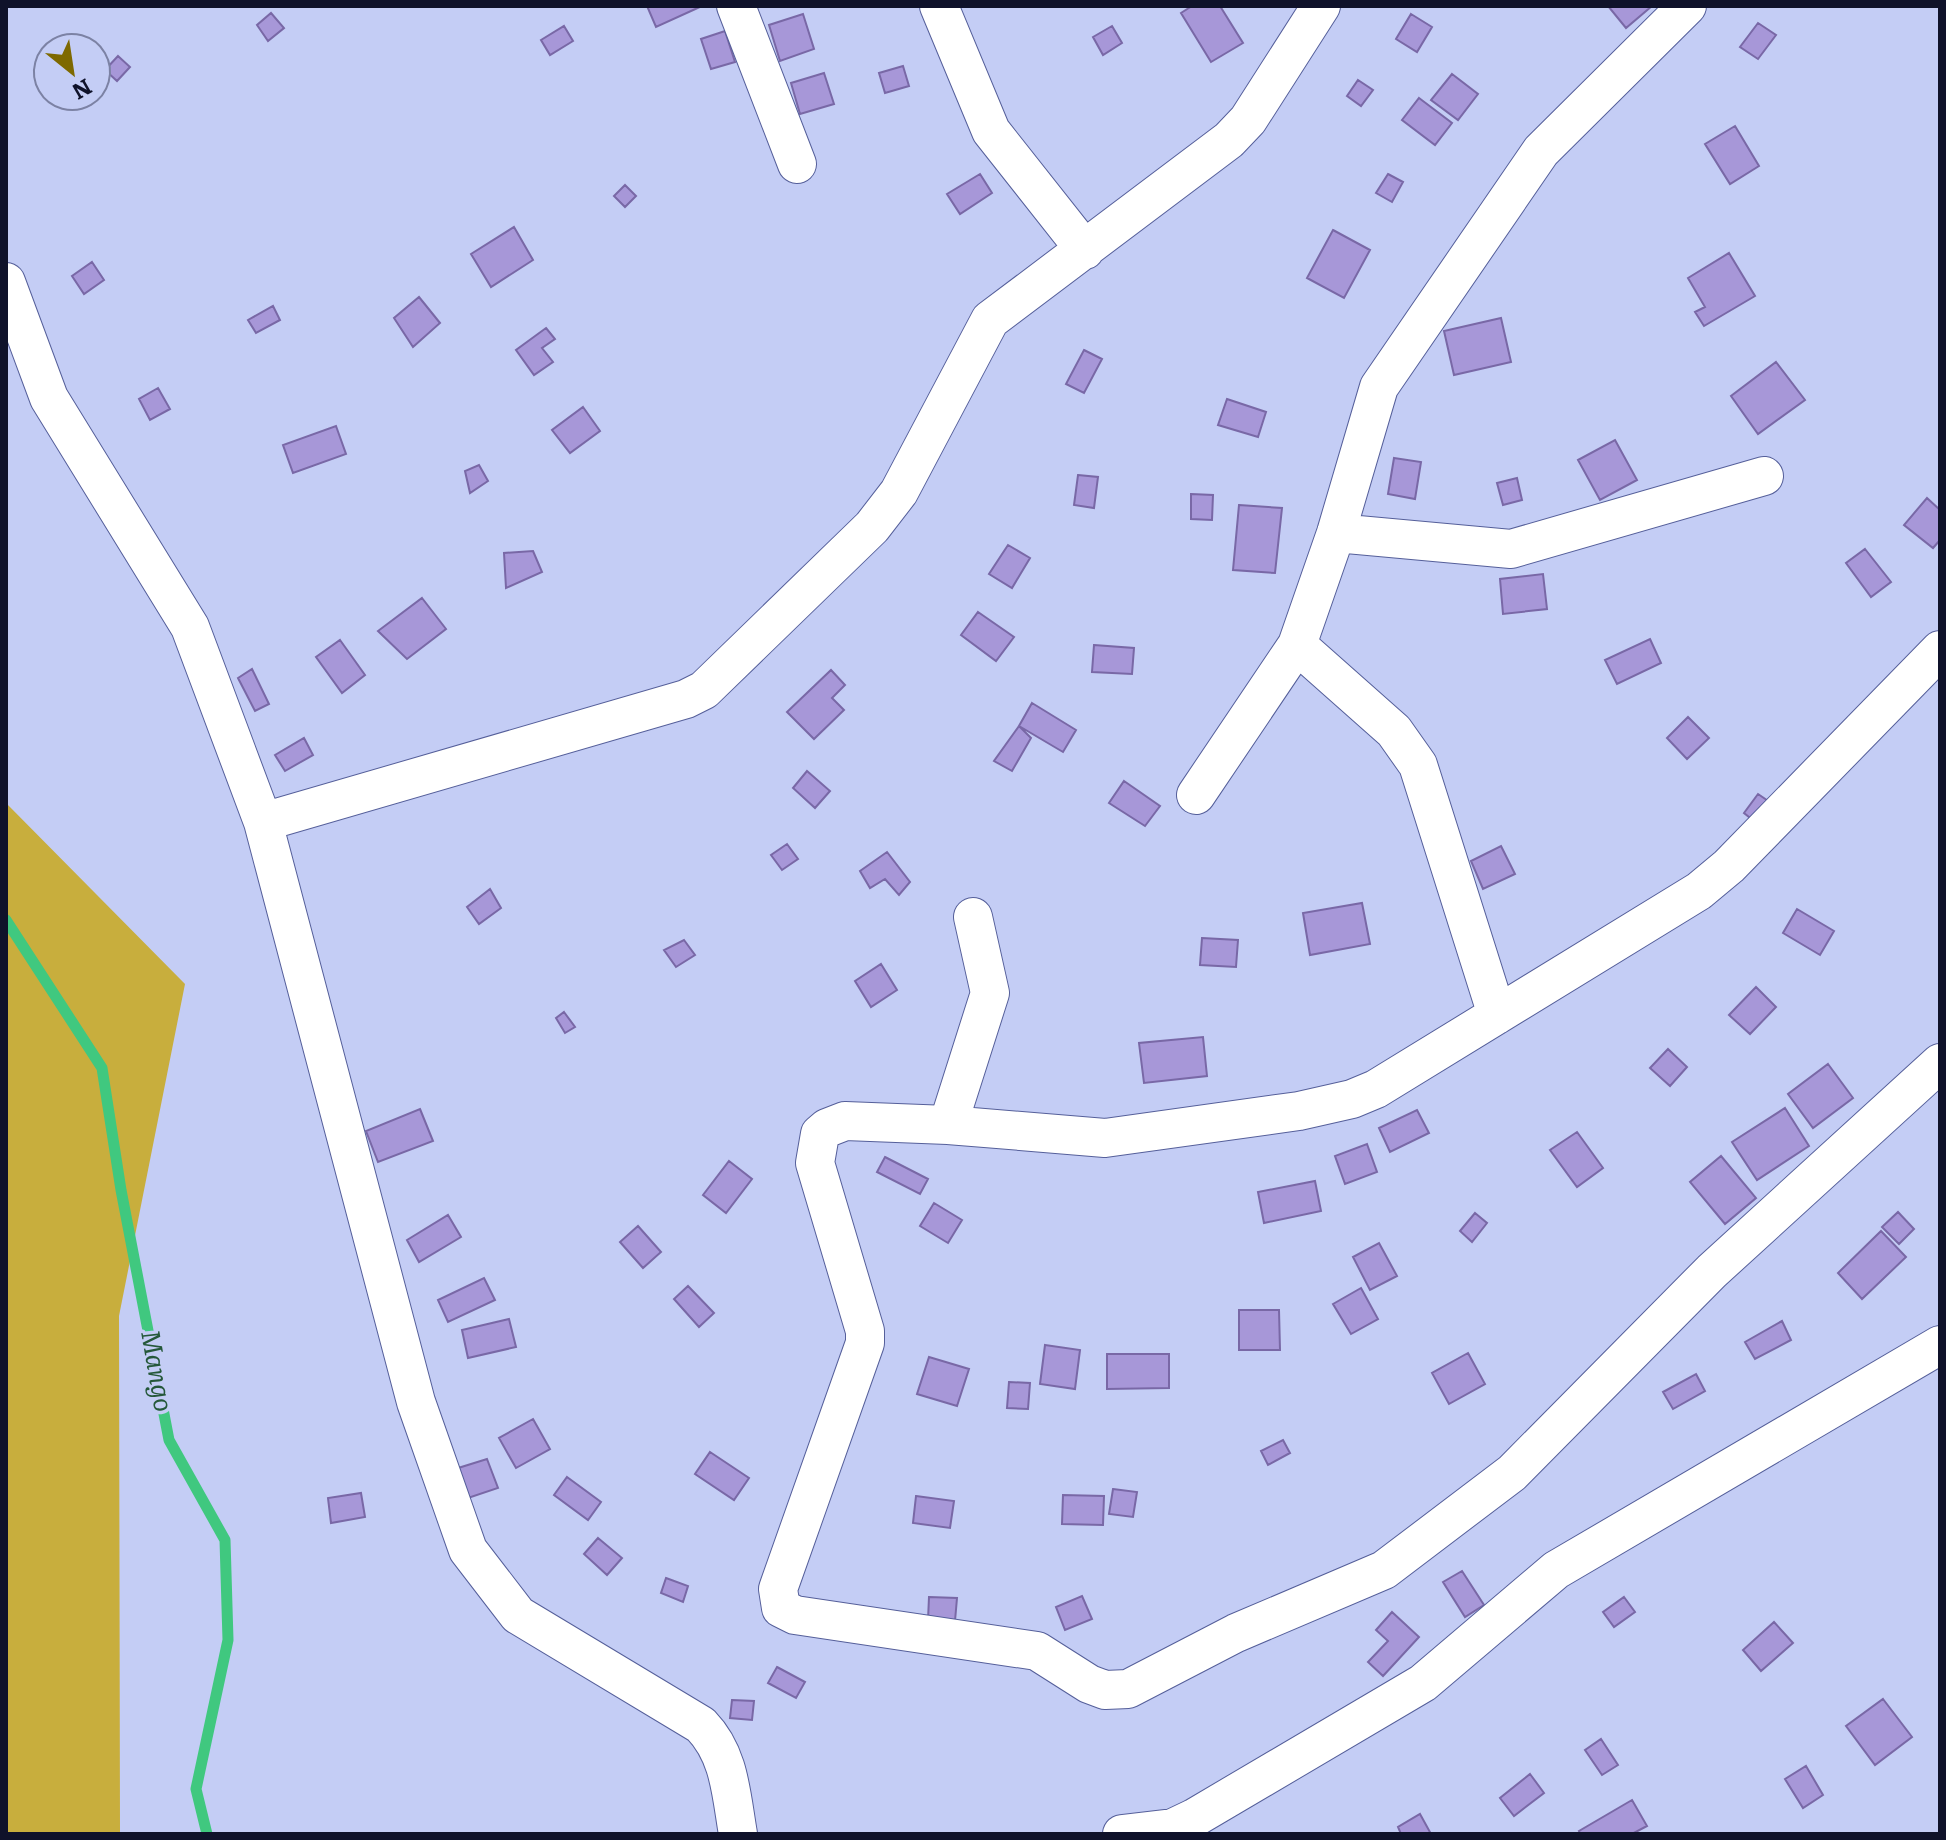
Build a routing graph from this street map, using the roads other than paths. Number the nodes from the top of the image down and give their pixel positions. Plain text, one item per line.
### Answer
1 (736, 6) edge
2 (939, 6) edge
3 (1687, 6) edge
4 (1320, 7) edge
5 (797, 164) dead end
6 (1085, 250) junction
7 (6, 282) edge
8 (1764, 476) dead end
9 (1336, 533) junction
10 (1297, 645) junction
11 (1940, 650) edge
12 (1196, 795) dead end
13 (263, 822) junction
14 (973, 917) dead end
15 (1497, 1015) junction
16 (1940, 1063) edge
17 (948, 1125) junction
18 (1940, 1345) edge
19 (738, 1834) edge
20 (1122, 1834) edge

1 - 5 street
2 - 6 street
3 - 9 street
4 - 6 street
6 - 13 street
7 - 13 street
8 - 9 street
9 - 10 street
10 - 12 street
10 - 15 street
11 - 15 street
13 - 19 street
14 - 17 street
15 - 17 street
16 - 17 street
18 - 20 street

